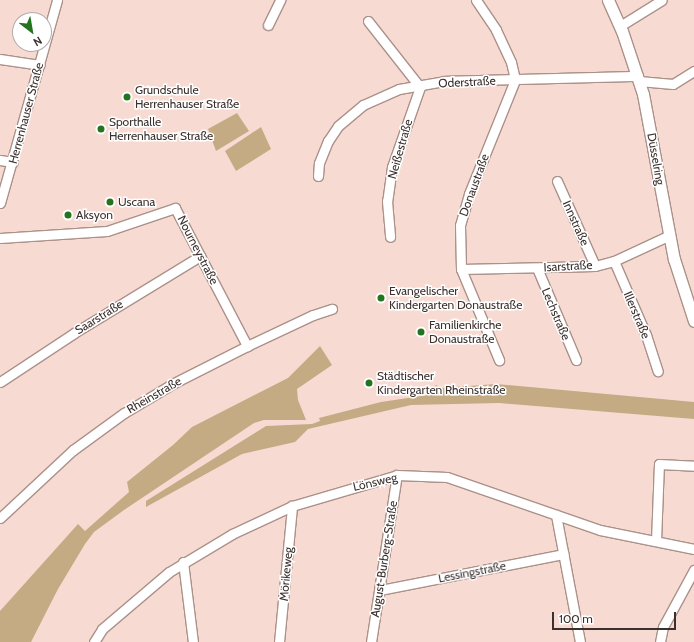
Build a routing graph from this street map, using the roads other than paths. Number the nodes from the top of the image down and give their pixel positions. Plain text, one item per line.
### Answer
1 (56, 0) edge
2 (280, 0) edge
3 (476, 0) edge
4 (608, 0) edge
5 (662, 0) edge
6 (368, 21) dead end
7 (268, 25) dead end
8 (620, 26) junction
9 (0, 60) edge
10 (40, 65) junction
11 (694, 71) edge
12 (638, 79) junction
13 (515, 80) junction
14 (420, 86) junction
15 (0, 160) edge
16 (13, 162) junction
17 (318, 176) dead end
18 (558, 180) dead end
19 (0, 203) edge
20 (670, 235) junction
21 (390, 237) dead end
22 (0, 238) edge
23 (200, 256) junction
24 (614, 261) junction
25 (595, 266) junction
26 (537, 268) junction
27 (460, 269) junction
28 (332, 309) dead end
29 (694, 321) edge
30 (247, 346) junction
31 (499, 360) dead end
32 (576, 360) dead end
33 (658, 371) dead end
34 (0, 382) edge
35 (694, 466) edge
36 (397, 475) junction
37 (292, 506) junction
38 (556, 515) junction
39 (0, 518) edge
40 (656, 541) junction
41 (694, 549) edge
42 (563, 554) junction
43 (183, 562) junction
44 (694, 570) edge
45 (380, 590) junction
46 (94, 642) edge
47 (193, 642) edge
48 (280, 642) edge
49 (371, 642) edge
50 (580, 642) edge
51 (660, 642) edge

1 - 10 street, Herrenhauser Straße
2 - 7 street
3 - 13 street
4 - 8 street, Düsselring
5 - 8 street
6 - 14 street
8 - 12 street, Düsselring
9 - 10 street
10 - 16 street, Herrenhauser Straße
11 - 12 street, Oderstraße
12 - 13 street, Oderstraße
12 - 20 street, Düsselring
13 - 14 street, Oderstraße
13 - 27 street, Donaustraße
14 - 17 street, Oderstraße
14 - 21 street, Neißestraße
15 - 16 street
16 - 19 street, Herrenhauser Straße
18 - 25 street, Innstraße
20 - 24 street, Isarstraße
20 - 29 street, Düsselring
22 - 23 street, Nourneystraße
23 - 30 street, Nourneystraße
23 - 34 street, Saarstraße
24 - 25 street, Isarstraße
24 - 33 street, Illerstraße
25 - 26 street, Isarstraße
26 - 27 street, Isarstraße
26 - 32 street, Lechstraße
27 - 31 street, Donaustraße
28 - 30 street, Rheinstraße
30 - 39 street, Rheinstraße
35 - 40 street
36 - 37 street, Lönsweg
36 - 38 street, Lönsweg
36 - 45 street, August-Burberg-Straße
37 - 43 street, Lönsweg
37 - 48 street, Mörikeweg
38 - 40 street, Lönsweg
38 - 42 street
40 - 41 street, Lönsweg
42 - 45 street, Lessingstraße
42 - 50 street
43 - 46 street, Lönsweg
43 - 47 street
44 - 51 street
45 - 49 street, August-Burberg-Straße

